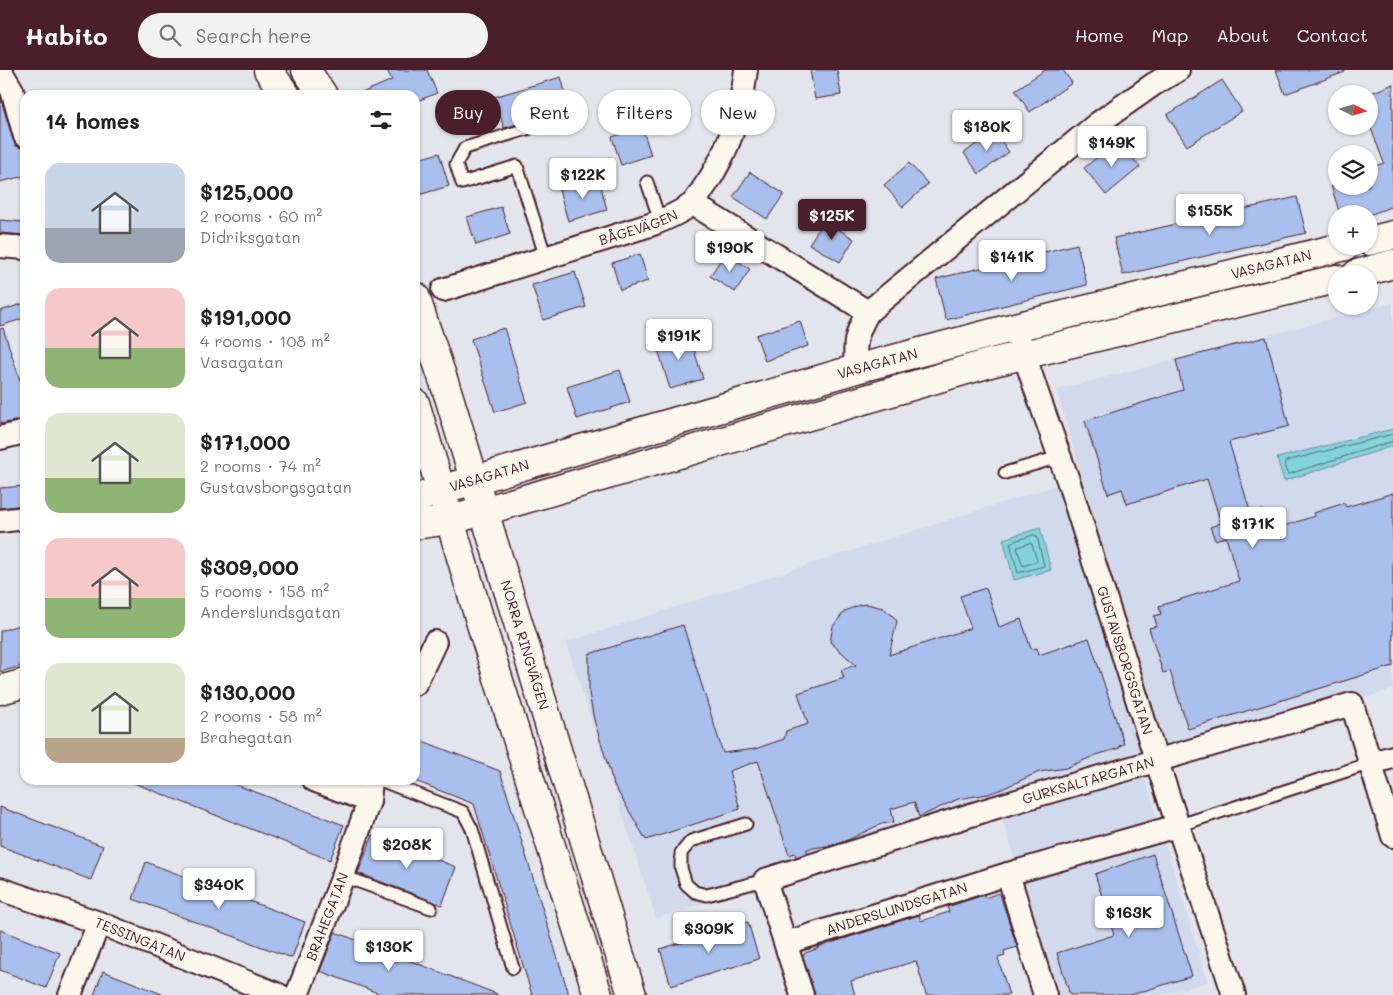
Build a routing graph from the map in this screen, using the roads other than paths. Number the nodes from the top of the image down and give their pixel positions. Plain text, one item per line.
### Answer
1 (0, 70) edge
2 (268, 70) edge
3 (306, 70) edge
4 (746, 70) edge
5 (1178, 70) edge
6 (282, 90) edge
7 (320, 90) edge
8 (20, 118) edge
9 (511, 134) edge
10 (647, 182) dead end
11 (692, 204) junction
12 (660, 222) junction
13 (1393, 235) edge
14 (1378, 239) edge
15 (0, 246) edge
16 (20, 248) edge
17 (1328, 250) edge
18 (546, 258) junction
19 (1393, 264) edge
20 (1378, 268) edge
21 (1328, 281) edge
22 (443, 290) dead end
23 (420, 311) edge
24 (868, 312) junction
25 (1015, 327) junction
26 (1024, 354) junction
27 (856, 370) junction
28 (420, 420) edge
29 (20, 433) edge
30 (0, 438) edge
31 (1059, 457) junction
32 (1005, 473) dead end
33 (475, 480) junction
34 (440, 490) junction
35 (420, 497) edge
36 (484, 512) junction
37 (20, 519) edge
38 (450, 520) junction
39 (0, 521) edge
40 (420, 524) edge
41 (434, 642) dead end
42 (420, 673) edge
43 (20, 684) edge
44 (0, 690) edge
45 (1393, 756) edge
46 (1156, 760) junction
47 (1371, 763) junction
48 (339, 785) edge
49 (393, 785) edge
50 (370, 791) edge
51 (746, 824) dead end
52 (1177, 826) junction
53 (1393, 836) edge
54 (1008, 874) junction
55 (343, 876) junction
56 (765, 880) junction
57 (0, 890) edge
58 (431, 908) dead end
59 (99, 923) junction
60 (786, 944) junction
61 (513, 968) dead end
62 (70, 995) edge
63 (279, 995) edge
64 (297, 995) edge
65 (598, 995) edge
66 (632, 995) edge
67 (802, 995) edge
68 (1045, 995) edge
69 (1234, 995) edge

1 - 8 street
2 - 6 street
3 - 7 street
4 - 11 street, BÅGEVÄGEN
5 - 24 street
9 - 18 lane
10 - 12 lane
11 - 12 street, BÅGEVÄGEN
11 - 24 street
12 - 18 street, BÅGEVÄGEN
13 - 14 street
15 - 16 street
17 - 25 street, VASAGATAN
18 - 22 street, BÅGEVÄGEN
19 - 20 street
21 - 26 street, VASAGATAN
23 - 33 street, NORRA RINGVÄGEN
24 - 27 street
25 - 26 street, GUSTAVSBORGSGATAN
25 - 27 street, VASAGATAN
26 - 31 street, GUSTAVSBORGSGATAN
26 - 36 street, VASAGATAN
27 - 33 street, VASAGATAN
28 - 34 street
29 - 30 street
31 - 32 lane
31 - 46 street, GUSTAVSBORGSGATAN
33 - 34 street, VASAGATAN
33 - 36 street, NORRA RINGVÄGEN
34 - 35 street, VASAGATAN
34 - 38 street
36 - 38 street, VASAGATAN
36 - 66 street, NORRA RINGVÄGEN
37 - 39 street
38 - 40 street, VASAGATAN
38 - 65 street
41 - 42 street
43 - 44 street
45 - 47 street
46 - 47 street, GURKSALTARGATAN
46 - 52 street, GUSTAVSBORGSGATAN
46 - 56 street, GURKSALTARGATAN
47 - 52 lane
47 - 53 street
48 - 50 street
49 - 61 lane
50 - 55 street, BRAHEGATAN
51 - 56 lane
52 - 54 street, ANDERSLUNDSGATAN
52 - 69 street, GUSTAVSBORGSGATAN
54 - 60 street, ANDERSLUNDSGATAN
54 - 68 street
55 - 58 lane
55 - 64 street, BRAHEGATAN
56 - 60 street
57 - 59 street, TESSINGATAN
59 - 62 street
59 - 63 street, TESSINGATAN
60 - 67 street

